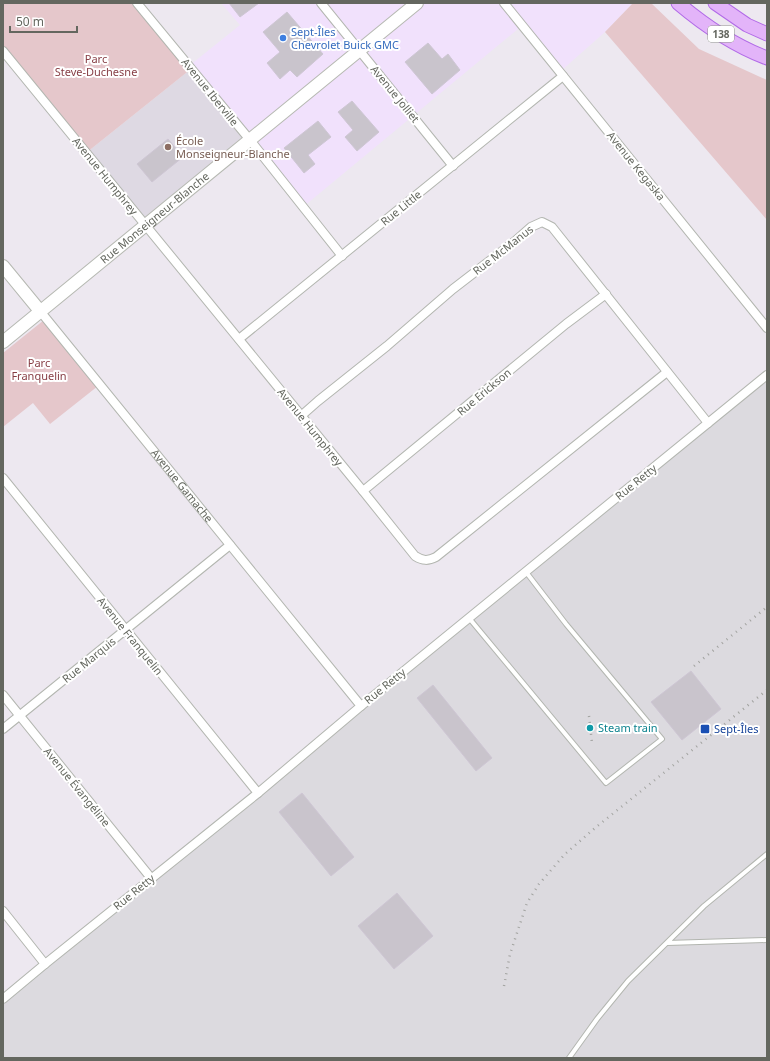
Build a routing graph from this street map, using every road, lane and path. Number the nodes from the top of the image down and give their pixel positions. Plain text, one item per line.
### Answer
1 (137, 3) edge
2 (321, 3) edge
3 (418, 3) edge
4 (504, 3) edge
5 (678, 3) edge
6 (715, 3) edge
7 (767, 34) edge
8 (360, 50) junction
9 (3, 51) edge
10 (767, 58) edge
11 (563, 76) junction
12 (250, 140) junction
13 (453, 166) junction
14 (145, 225) junction
15 (342, 256) junction
16 (3, 266) edge
17 (606, 294) junction
18 (40, 312) junction
19 (767, 328) edge
20 (239, 339) junction
21 (3, 342) edge
22 (667, 372) junction
23 (767, 375) edge
24 (301, 416) junction
25 (708, 423) junction
26 (3, 478) edge
27 (363, 491) junction
28 (230, 545) junction
29 (525, 572) junction
30 (469, 618) junction
31 (126, 630) junction
32 (3, 695) edge
33 (361, 706) junction
34 (20, 716) junction
35 (3, 729) edge
36 (258, 793) junction
37 (767, 854) edge
38 (151, 878) junction
39 (3, 911) edge
40 (767, 940) edge
41 (666, 943) junction
42 (45, 964) junction
43 (3, 999) edge
44 (569, 1058) edge

1 - 12 street, Avenue Iberville
2 - 8 street, Avenue Jolliet
3 - 8 street, Rue Monseigneur-Blanche
4 - 11 street, Avenue Kegaska
5 - 10 main road, 138
6 - 7 main road, 138
8 - 12 street, Rue Monseigneur-Blanche
8 - 13 street, Avenue Jolliet
9 - 14 street, Avenue Humphrey
11 - 13 street, Rue Little
11 - 19 street, Avenue Kegaska
12 - 14 street, Rue Monseigneur-Blanche
12 - 15 street, Avenue Iberville
13 - 15 street, Rue Little
14 - 18 street, Rue Monseigneur-Blanche
14 - 20 street, Avenue Humphrey
15 - 20 street, Rue Little
16 - 18 street, Avenue Gamache
17 - 22 street, Rue McManus
17 - 24 street, Rue McManus
17 - 27 street, Rue Erickson
18 - 21 street, Rue Monseigneur-Blanche
18 - 28 street, Avenue Gamache
20 - 24 street, Avenue Humphrey
22 - 25 street, Rue McManus
22 - 27 street, Avenue Humphrey
23 - 25 street, Rue Retty
24 - 27 street, Avenue Humphrey
25 - 29 street, Rue Retty
26 - 31 street, Avenue Franquelin
28 - 31 street, Rue Marquis
28 - 33 street, Avenue Gamache
29 - 30 street, Rue Retty
29 - 30 lane
30 - 33 street, Rue Retty
31 - 34 street, Rue Marquis
31 - 36 street, Avenue Franquelin
32 - 34 street, Avenue Évangéline
33 - 36 street, Rue Retty
34 - 35 street, Rue Marquis
34 - 38 street, Avenue Évangéline
36 - 38 street, Rue Retty
37 - 41 lane
38 - 42 street, Rue Retty
39 - 42 street
40 - 41 lane
41 - 44 lane
42 - 43 street, Rue Retty

